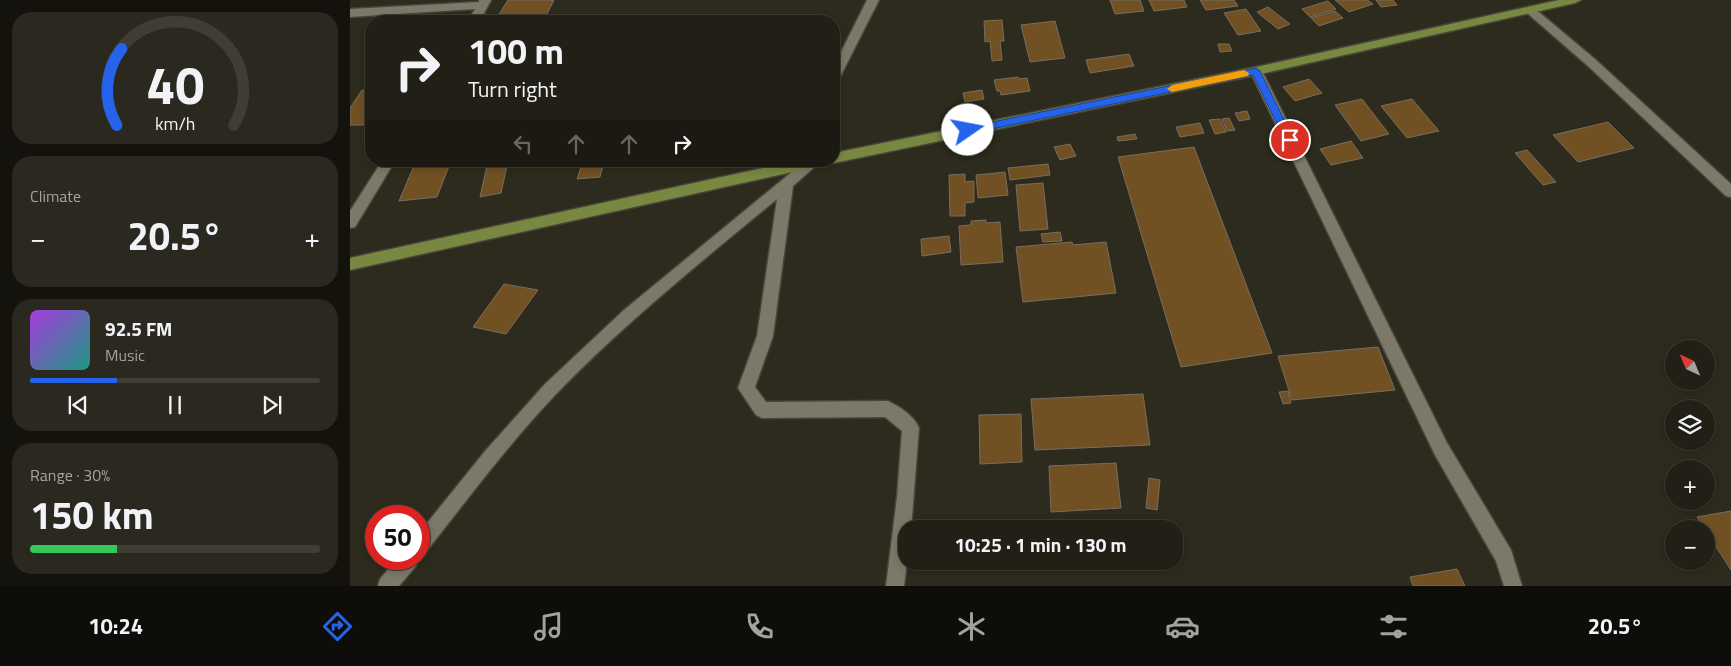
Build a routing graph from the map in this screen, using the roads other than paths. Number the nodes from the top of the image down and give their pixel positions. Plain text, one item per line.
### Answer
1 (873, 0) edge
2 (1575, 0) edge
3 (484, 3) edge
4 (1530, 10) junction
5 (350, 14) edge
6 (477, 15) edge
7 (840, 65) edge
8 (1256, 71) junction
9 (840, 157) edge
10 (385, 167) edge
11 (800, 167) edge
12 (788, 171) edge
13 (1731, 192) edge
14 (350, 223) edge
15 (350, 264) edge
16 (430, 533) edge
17 (400, 570) edge
18 (387, 586) edge
19 (895, 586) edge
20 (1513, 586) edge

1 - 7 street
2 - 4 main road
3 - 5 street
3 - 6 street
4 - 8 main road
4 - 13 street
8 - 9 main road
8 - 20 street
10 - 14 street
11 - 12 street
12 - 15 main road
12 - 16 street
12 - 19 street
17 - 18 street

